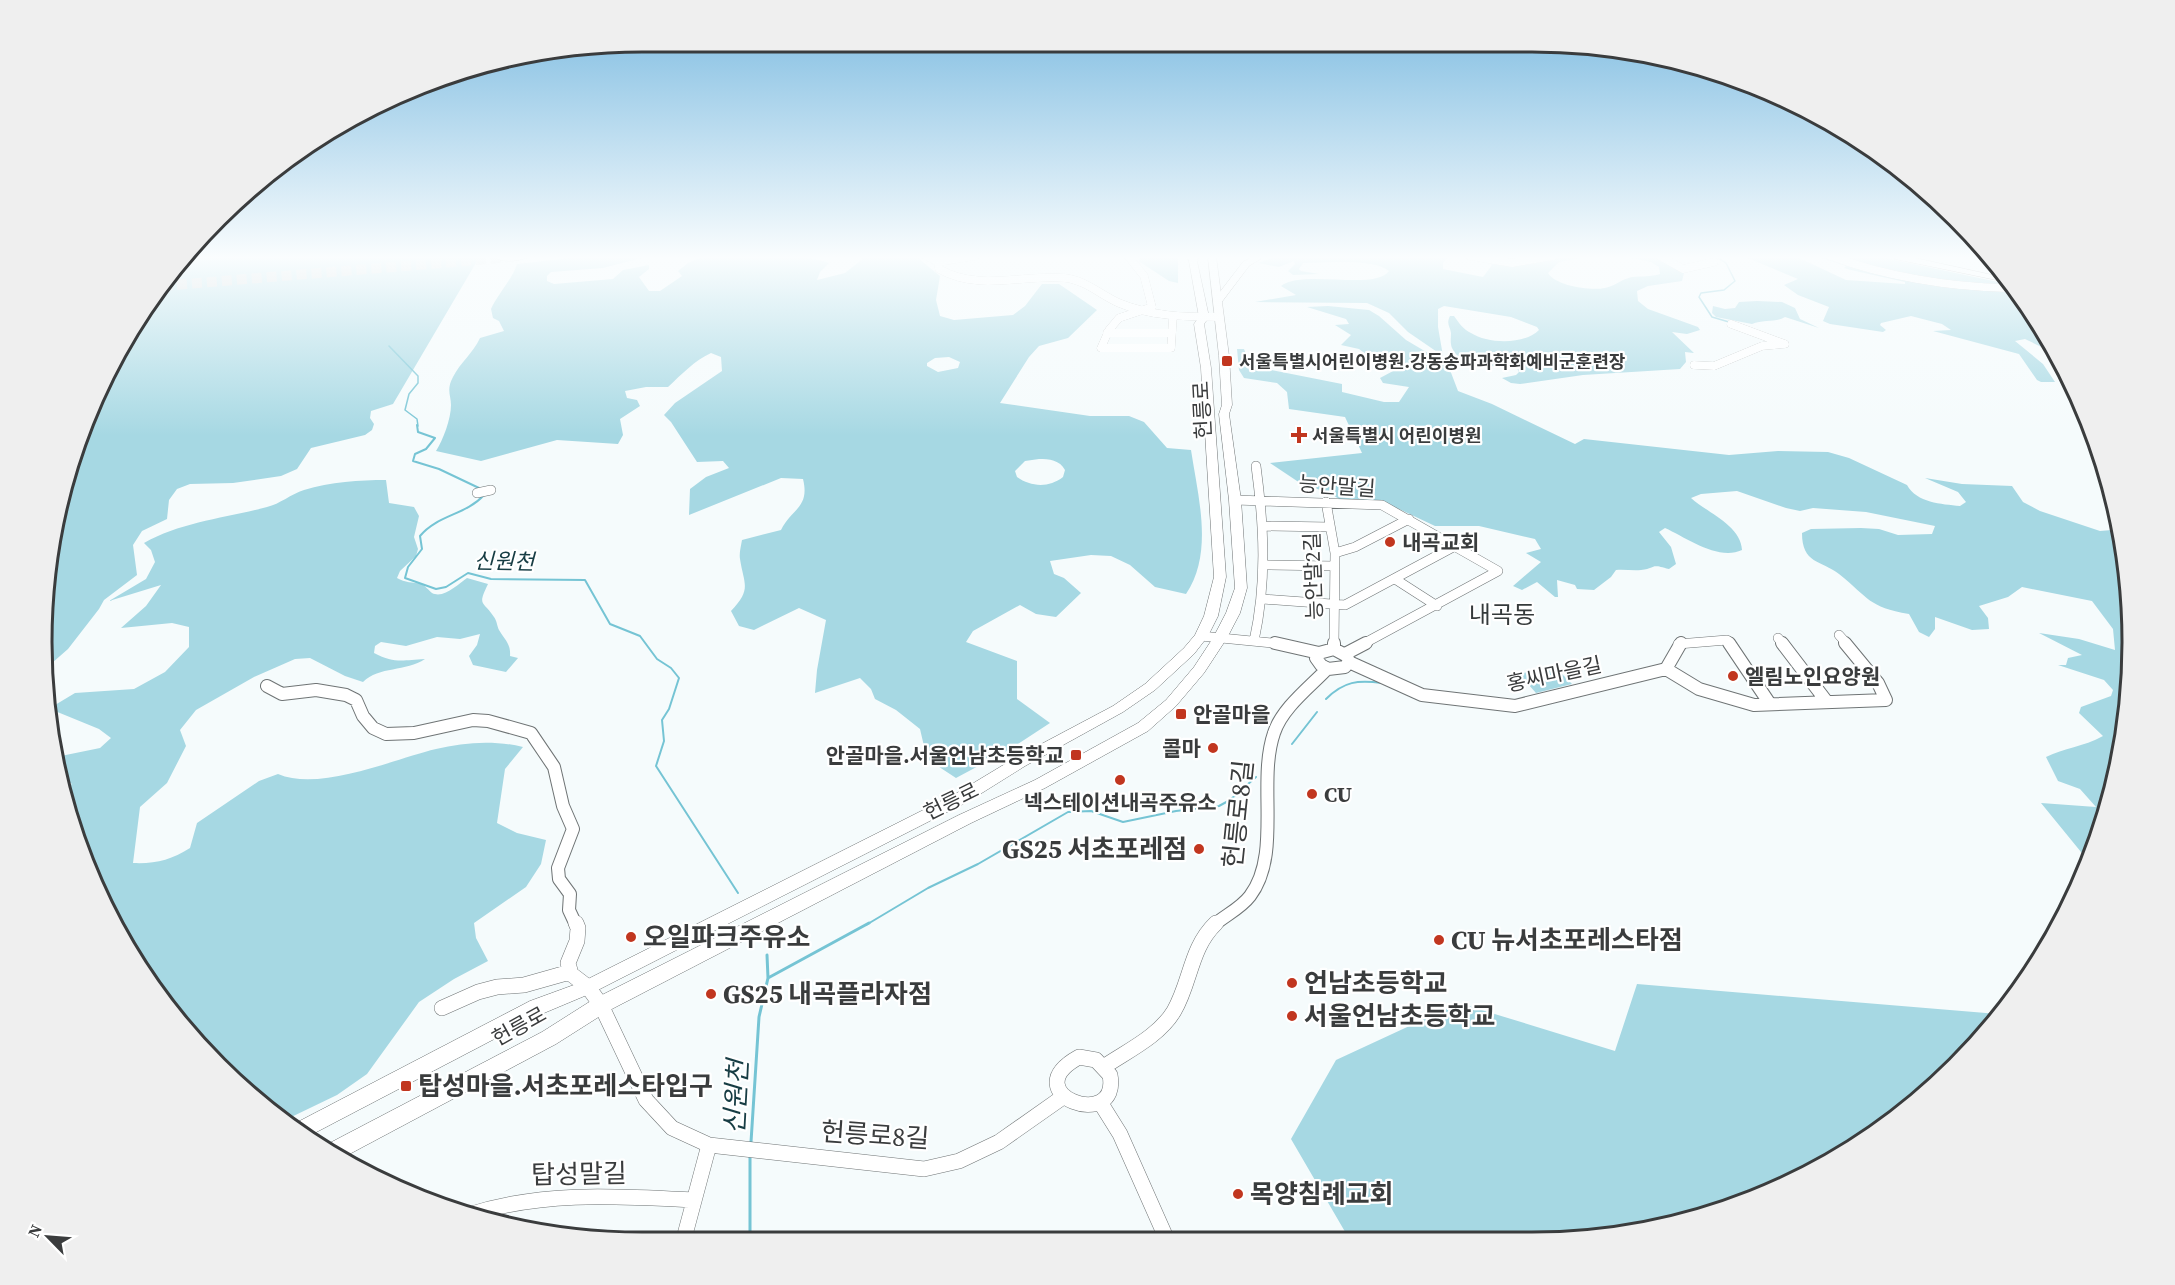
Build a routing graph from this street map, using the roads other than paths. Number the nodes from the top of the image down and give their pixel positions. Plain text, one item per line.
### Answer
1 (1122, 316) edge
2 (1173, 316) joint
3 (1204, 317) junction
4 (1218, 317) joint
5 (1731, 324) dead end
6 (1107, 333) junction
7 (1172, 333) junction
8 (1694, 365) dead end
9 (1256, 466) dead end
10 (491, 490) dead end
11 (477, 492) dead end
12 (1235, 500) junction
13 (1260, 500) junction
14 (1326, 502) junction
15 (1409, 519) junction
16 (1262, 526) junction
17 (1330, 527) junction
18 (1455, 546) junction
19 (1335, 553) junction
20 (1266, 565) junction
21 (1334, 566) junction
22 (1395, 579) junction
23 (1263, 599) junction
24 (1333, 606) junction
25 (1437, 606) junction
26 (1839, 635) dead end
27 (1201, 636) junction
28 (1220, 638) junction
29 (1778, 638) dead end
30 (1254, 641) junction
31 (1318, 653) junction
32 (1342, 655) junction
33 (1327, 669) junction
34 (1666, 669) junction
35 (267, 686) dead end
36 (1827, 702) junction
37 (1770, 704) junction
38 (570, 972) junction
39 (588, 987) junction
40 (602, 1005) junction
41 (442, 1008) dead end
42 (1105, 1066) junction
43 (1063, 1097) junction
44 (1100, 1102) junction
45 (306, 1127) edge
46 (709, 1145) junction
47 (340, 1148) edge
48 (693, 1200) junction
49 (482, 1209) edge
50 (685, 1232) edge
51 (1164, 1232) edge

1 - 6 street
2 - 3 street
2 - 7 street
3 - 4 street
3 - 27 main road, 헌릉로
4 - 12 main road, 헌릉로
5 - 8 street
6 - 7 street
6 - 7 street
9 - 13 street
10 - 11 street
12 - 13 street, 능안말길
12 - 28 main road, 헌릉로
13 - 14 street, 능안말길
13 - 16 street
14 - 15 street, 능안말길
14 - 17 street, 능안말2길
15 - 18 street, 능안말길
15 - 19 street, 능안말길
16 - 17 street
16 - 20 street
17 - 19 street, 능안말2길
18 - 22 street
18 - 25 street, 능안말길
19 - 21 street, 능안말2길
20 - 21 street
20 - 23 street
21 - 24 street, 능안말2길
22 - 24 street
22 - 25 street
23 - 24 street
23 - 30 street
24 - 32 street, 능안말2길
25 - 32 street, 능안말길
26 - 36 street
27 - 28 street
27 - 39 main road, 헌릉로
28 - 30 street
28 - 40 main road, 헌릉로
29 - 36 street
30 - 31 street
31 - 32 street
31 - 33 street
32 - 33 street
32 - 34 street, 홍씨마을길
33 - 42 street, 헌릉로8길
34 - 37 street
34 - 37 street
35 - 38 street
36 - 37 street
38 - 39 street
38 - 41 street
39 - 40 street
39 - 45 main road, 헌릉로
40 - 46 street
40 - 47 main road, 헌릉로
42 - 43 street
42 - 44 street
43 - 44 street
43 - 46 street, 헌릉로8길
44 - 51 street
46 - 48 street
48 - 49 street, 탑성말길
48 - 50 street

